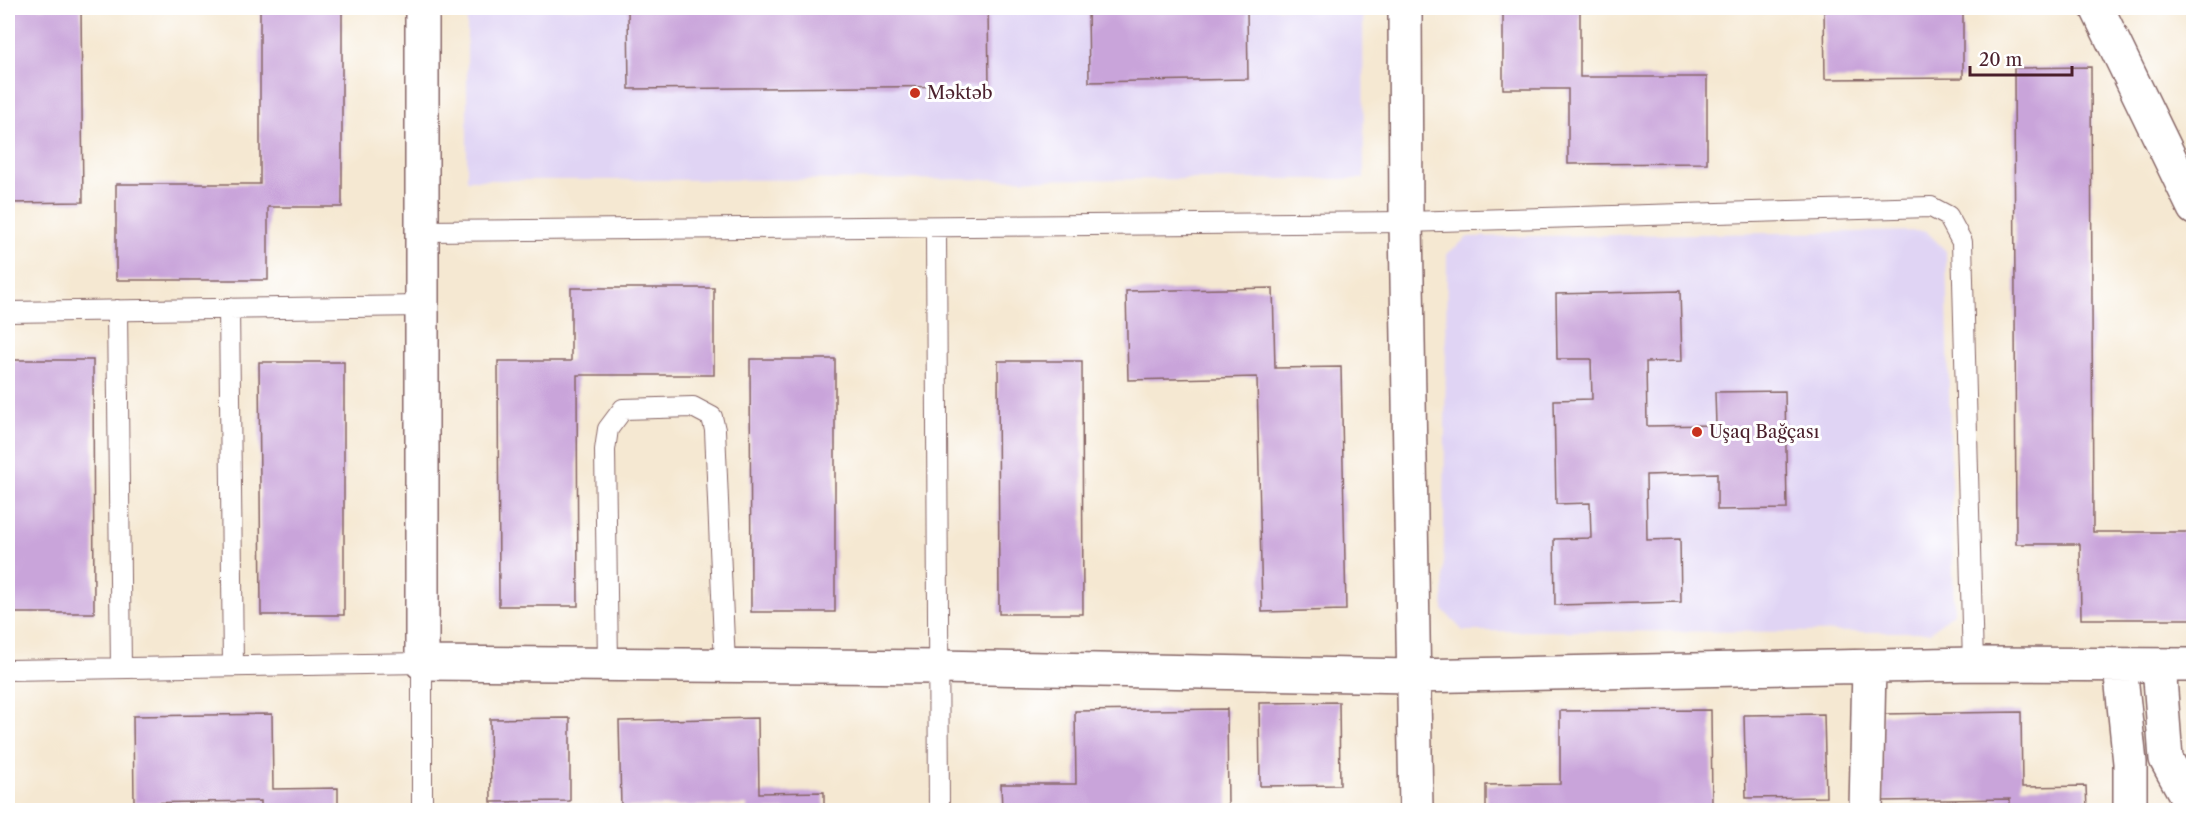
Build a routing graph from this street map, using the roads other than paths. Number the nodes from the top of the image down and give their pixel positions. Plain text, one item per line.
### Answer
1 (422, 8) edge
2 (1406, 8) edge
3 (2097, 8) edge
4 (2193, 208) edge
5 (1406, 222) junction
6 (936, 228) junction
7 (422, 231) junction
8 (422, 306) junction
9 (229, 308) junction
10 (117, 310) junction
11 (8, 312) edge
12 (422, 663) junction
13 (608, 664) junction
14 (1972, 664) junction
15 (725, 665) junction
16 (2159, 665) junction
17 (2193, 665) edge
18 (233, 666) junction
19 (1869, 666) junction
20 (2120, 666) junction
21 (939, 667) junction
22 (121, 669) junction
23 (8, 670) edge
24 (1412, 676) junction
25 (2166, 759) junction
26 (2130, 763) junction
27 (422, 810) edge
28 (939, 810) edge
29 (1416, 810) edge
30 (1866, 810) edge
31 (2130, 810) edge
32 (2193, 810) edge

1 - 7 street
2 - 5 street
3 - 4 street
5 - 6 lane
5 - 14 lane
5 - 24 street
6 - 7 lane
6 - 21 lane
7 - 8 street
8 - 9 lane
8 - 12 street
9 - 10 lane
9 - 18 lane
10 - 11 lane
10 - 22 lane
12 - 13 street
12 - 18 lane
12 - 27 lane
13 - 15 street
13 - 15 lane
14 - 19 street
14 - 20 street
15 - 21 street
16 - 17 street
16 - 20 street
16 - 25 street
18 - 22 lane
19 - 24 street
19 - 30 street
20 - 26 street
21 - 24 street
21 - 28 lane
22 - 23 lane
24 - 29 street
25 - 26 street
25 - 32 street
26 - 31 street

